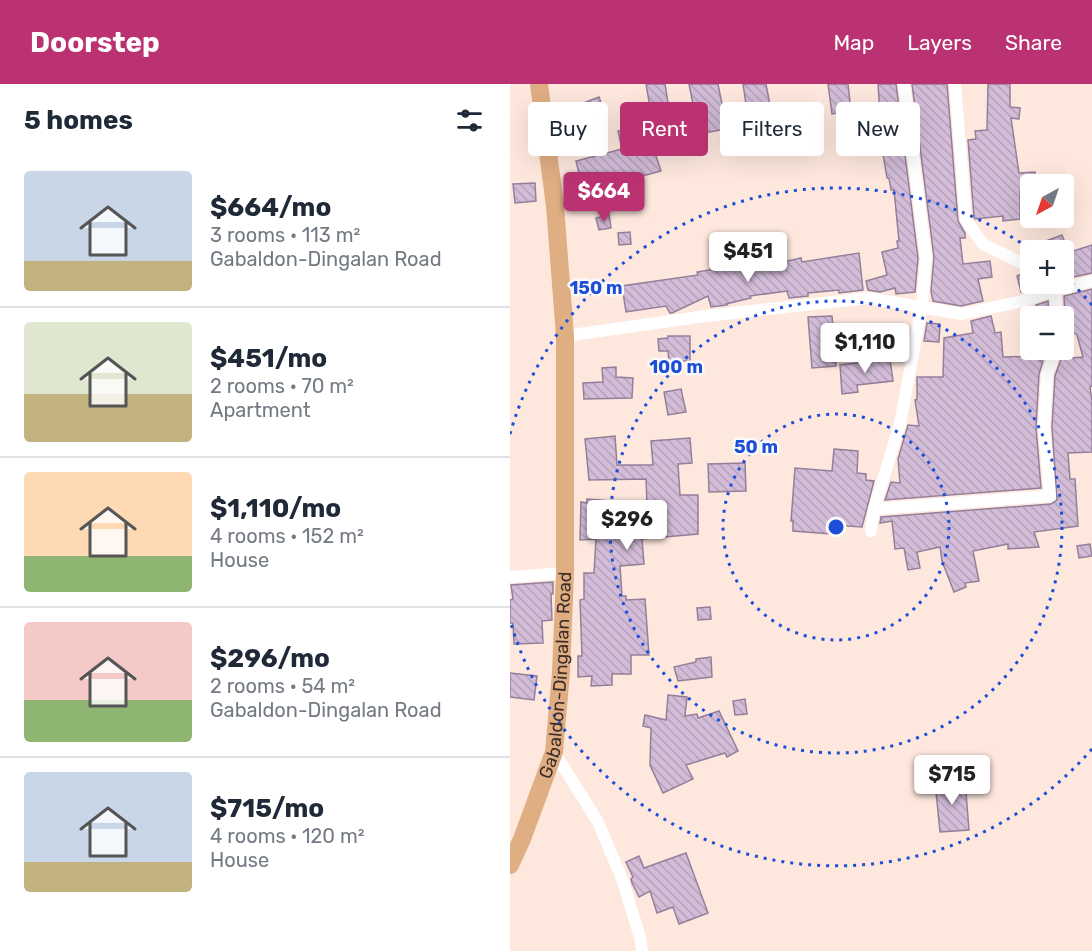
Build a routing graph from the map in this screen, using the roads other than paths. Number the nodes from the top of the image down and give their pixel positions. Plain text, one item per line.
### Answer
1 (539, 84) edge
2 (904, 84) edge
3 (955, 84) edge
4 (1020, 262) edge
5 (1092, 281) edge
6 (1074, 284) edge
7 (1038, 294) edge
8 (922, 305) junction
9 (565, 336) junction
10 (1052, 360) edge
11 (874, 508) junction
12 (870, 531) dead end
13 (564, 573) junction
14 (510, 577) edge
15 (554, 752) junction
16 (510, 865) edge
17 (642, 951) edge

1 - 9 main road, Gabaldon-Dingalan Road
2 - 8 street
3 - 4 street
5 - 6 street
7 - 8 street
8 - 9 street
8 - 11 street
9 - 13 main road, Gabaldon-Dingalan Road
10 - 11 street
11 - 12 street
13 - 14 street
13 - 15 main road, Gabaldon-Dingalan Road
15 - 16 main road, Gabaldon-Dingalan Road
15 - 17 street

